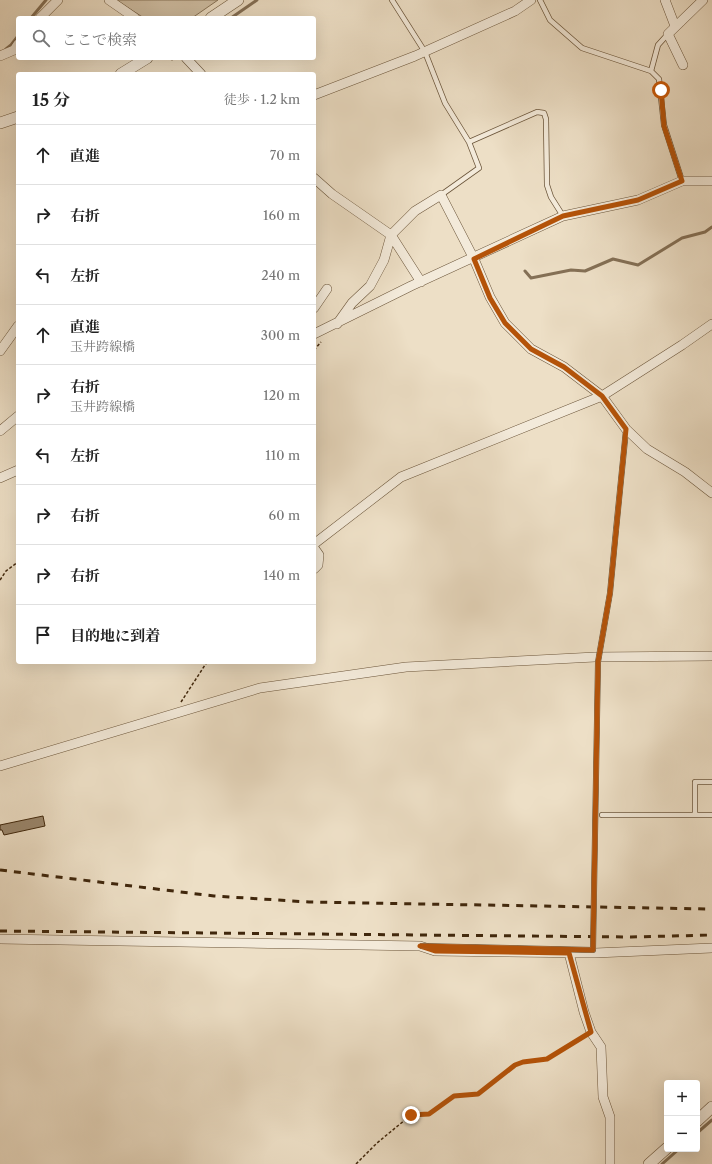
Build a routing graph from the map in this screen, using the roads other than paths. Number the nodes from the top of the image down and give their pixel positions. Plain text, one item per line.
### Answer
1 (58, 0) edge
2 (109, 0) edge
3 (238, 0) edge
4 (392, 0) edge
5 (531, 0) edge
6 (540, 0) edge
7 (665, 0) edge
8 (703, 0) edge
9 (42, 16) edge
10 (132, 16) edge
11 (214, 16) edge
12 (675, 26) junction
13 (668, 34) junction
14 (16, 47) edge
15 (424, 52) junction
16 (0, 56) edge
17 (144, 60) edge
18 (188, 60) edge
19 (683, 65) dead end
20 (651, 71) junction
21 (124, 72) edge
22 (199, 72) edge
23 (316, 94) edge
24 (16, 118) edge
25 (0, 123) edge
26 (469, 142) junction
27 (316, 180) edge
28 (682, 181) junction
29 (712, 181) edge
30 (441, 195) junction
31 (563, 216) junction
32 (391, 235) junction
33 (474, 259) junction
34 (421, 282) junction
35 (327, 289) dead end
36 (316, 305) edge
37 (337, 324) junction
38 (712, 324) edge
39 (16, 329) edge
40 (316, 333) edge
41 (0, 351) edge
42 (602, 396) junction
43 (16, 418) edge
44 (626, 429) junction
45 (0, 431) edge
46 (16, 471) edge
47 (0, 478) edge
48 (712, 493) edge
49 (316, 542) edge
50 (316, 551) edge
51 (316, 567) edge
52 (712, 656) edge
53 (0, 766) edge
54 (712, 782) edge
55 (602, 815) dead end
56 (695, 815) junction
57 (712, 815) edge
58 (0, 939) edge
59 (420, 946) junction
60 (712, 948) edge
61 (569, 953) junction
62 (712, 1108) edge
63 (700, 1118) edge
64 (664, 1151) edge
65 (610, 1164) edge
66 (649, 1164) edge

1 - 9 street
2 - 10 street
3 - 11 street
4 - 15 lane
5 - 15 street
6 - 20 lane
7 - 12 street
8 - 12 street
12 - 13 street
13 - 19 street
13 - 20 lane
14 - 16 street
15 - 23 street
15 - 26 lane
17 - 21 street
18 - 22 street
20 - 28 lane
24 - 25 street
26 - 30 lane
26 - 31 lane
27 - 32 street
28 - 29 street
28 - 31 street
30 - 32 street
30 - 33 street
31 - 33 street
32 - 34 street
32 - 37 street
33 - 34 street
33 - 42 street
34 - 37 street
35 - 36 street
37 - 40 street
38 - 42 street
39 - 41 street
42 - 44 street
42 - 49 street
43 - 45 street
44 - 48 street
44 - 59 lane, bridge
46 - 47 street
50 - 51 street
52 - 53 street
54 - 56 lane
55 - 56 lane
56 - 57 lane
58 - 59 street
59 - 61 street
60 - 61 street
61 - 65 street
62 - 63 street
64 - 66 street

